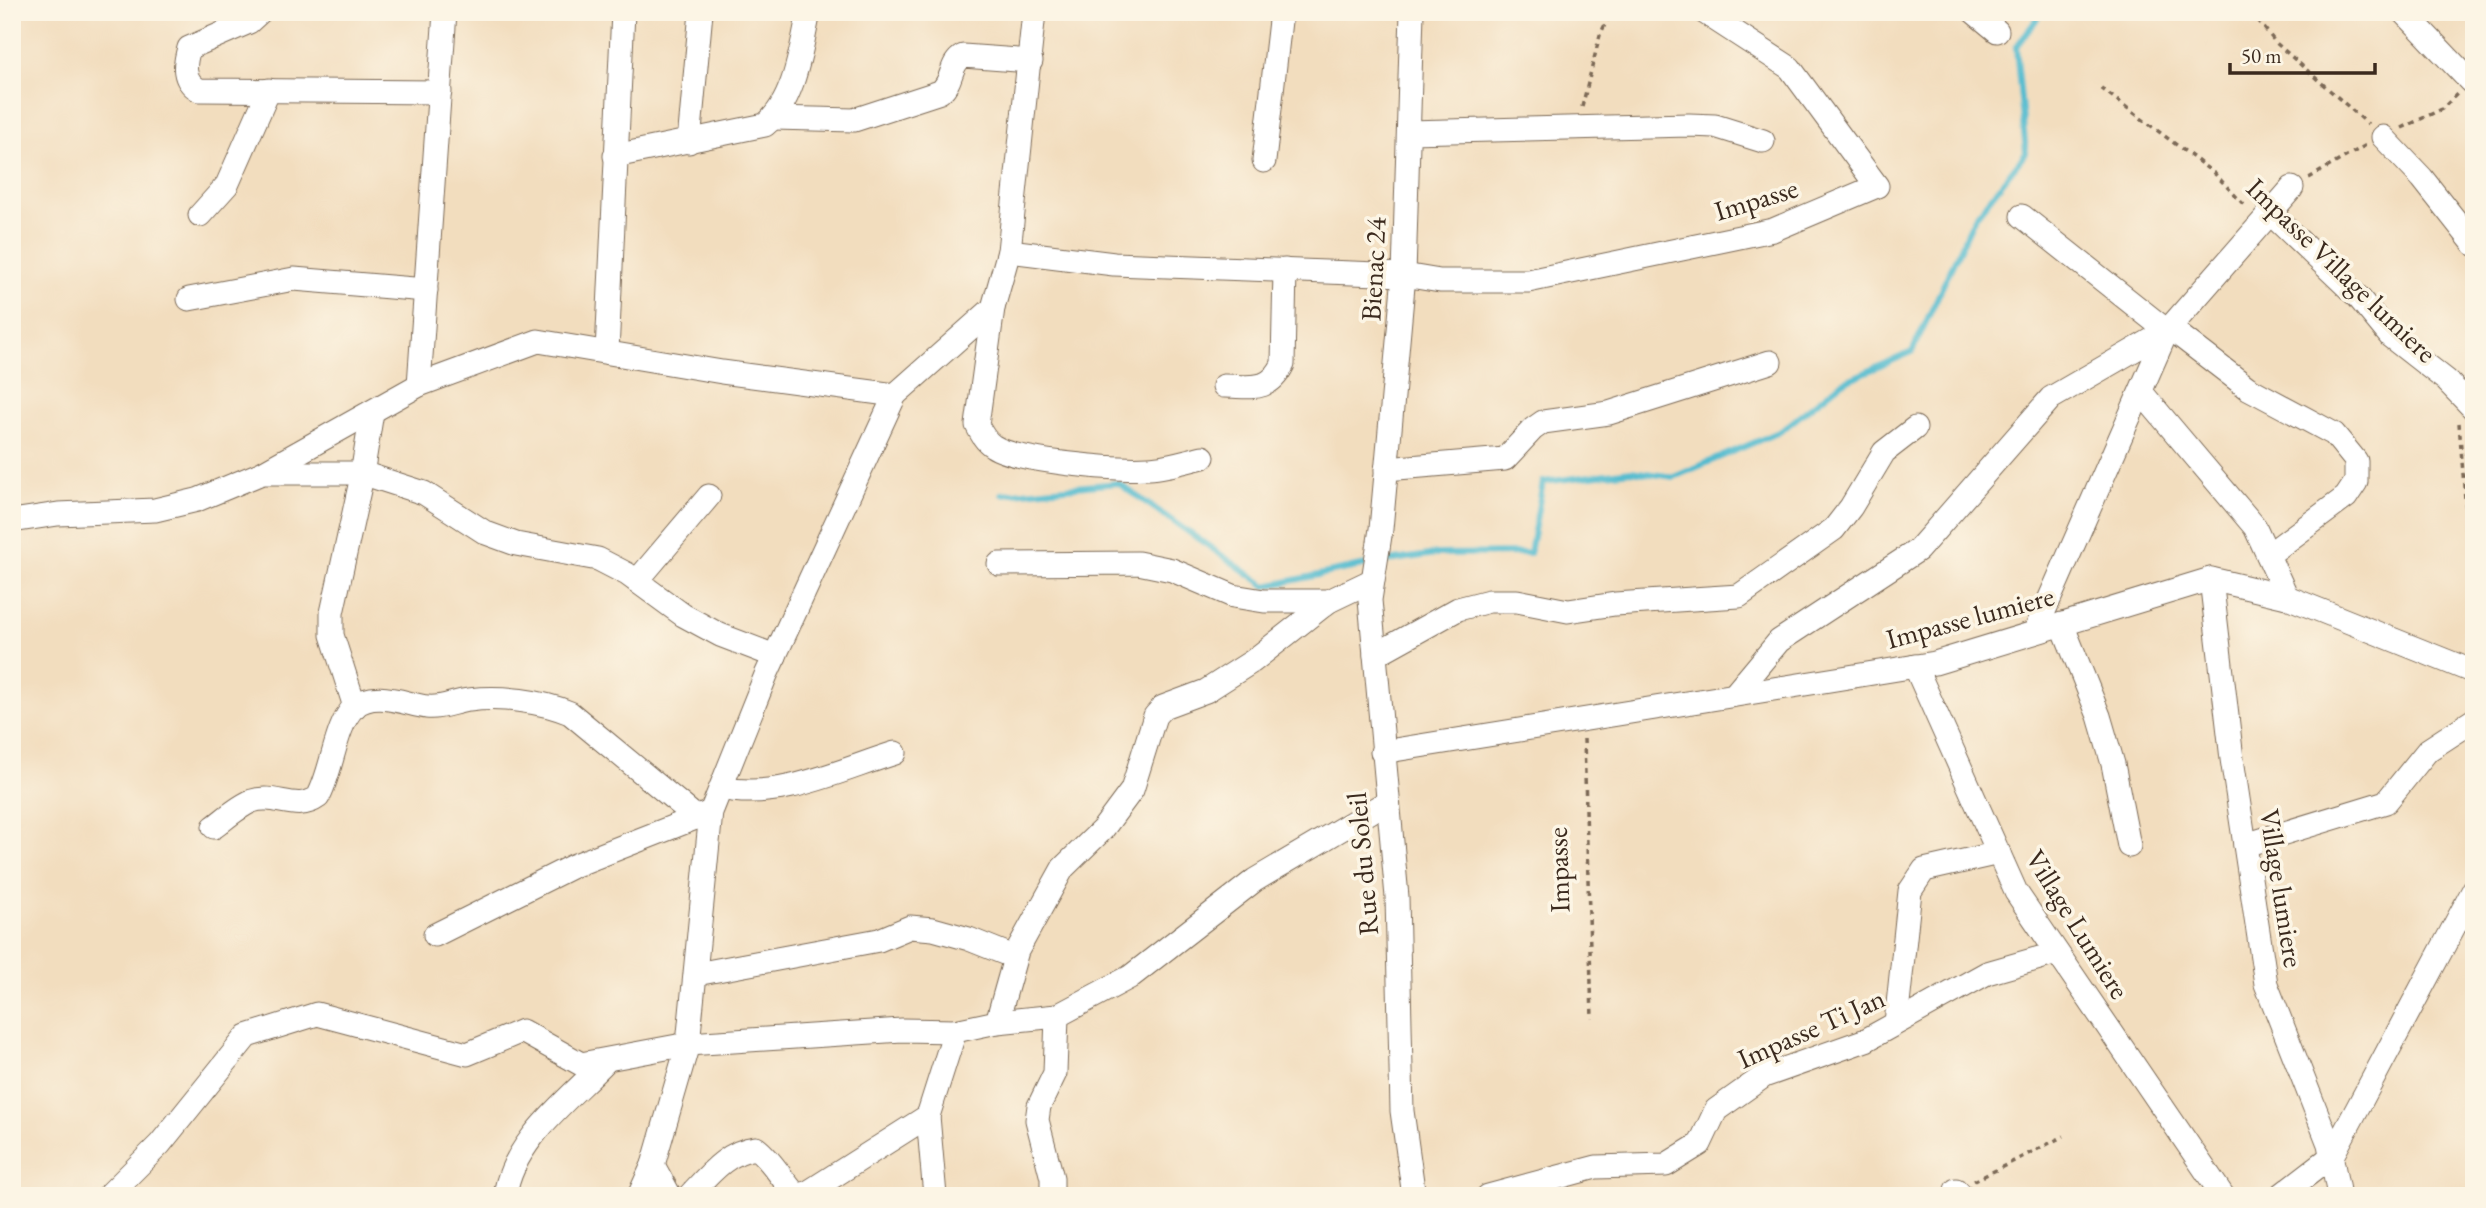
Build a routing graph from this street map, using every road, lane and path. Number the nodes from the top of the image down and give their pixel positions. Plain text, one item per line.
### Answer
1 (260, 12) edge
2 (445, 12) edge
3 (623, 12) edge
4 (701, 12) edge
5 (809, 12) edge
6 (1034, 12) edge
7 (1281, 12) edge
8 (1412, 12) edge
9 (1611, 12) edge
10 (1704, 12) edge
11 (1974, 12) edge
12 (2252, 12) edge
13 (2404, 12) edge
14 (1997, 31) dead end
15 (1031, 61) junction
16 (2470, 81) dead end
17 (2101, 88) dead end
18 (269, 90) junction
19 (440, 92) junction
20 (774, 118) junction
21 (1576, 130) junction
22 (1409, 132) junction
23 (2383, 137) joint
24 (1763, 141) dead end
25 (690, 142) junction
26 (615, 156) junction
27 (1264, 161) dead end
28 (2292, 188) dead end
29 (200, 215) dead end
30 (2022, 216) dead end
31 (2265, 217) junction
32 (2474, 244) edge
33 (1009, 251) junction
34 (1285, 270) junction
35 (1404, 275) junction
36 (426, 290) junction
37 (189, 299) dead end
38 (993, 308) junction
39 (2169, 330) junction
40 (607, 352) junction
41 (1770, 362) dead end
42 (419, 385) junction
43 (1224, 386) dead end
44 (2141, 392) junction
45 (895, 395) junction
46 (372, 412) junction
47 (2466, 415) edge
48 (1915, 428) dead end
49 (1203, 457) dead end
50 (1387, 469) junction
51 (362, 472) junction
52 (262, 473) junction
53 (709, 496) dead end
54 (12, 521) edge
55 (1381, 528) joint
56 (2268, 555) junction
57 (999, 564) dead end
58 (2211, 579) junction
59 (637, 581) junction
60 (1372, 590) junction
61 (2287, 597) junction
62 (1329, 601) junction
63 (2474, 612) edge
64 (2062, 624) junction
65 (2035, 632) junction
66 (1374, 655) junction
67 (775, 656) junction
68 (1915, 666) junction
69 (2474, 672) edge
70 (1734, 695) junction
71 (355, 707) junction
72 (1583, 720) junction
73 (2474, 720) edge
74 (1382, 752) junction
75 (895, 753) dead end
76 (721, 788) junction
77 (1387, 802) junction
78 (704, 815) junction
79 (214, 827) dead end
80 (2245, 845) junction
81 (2129, 846) dead end
82 (1998, 853) junction
83 (2474, 889) edge
84 (436, 934) dead end
85 (2057, 953) junction
86 (1014, 957) junction
87 (696, 974) junction
88 (1057, 1016) junction
89 (1592, 1019) dead end
90 (997, 1022) junction
91 (1896, 1023) junction
92 (955, 1031) junction
93 (688, 1044) junction
94 (604, 1063) junction
95 (928, 1116) junction
96 (2064, 1136) dead end
97 (2332, 1156) junction
98 (653, 1165) junction
99 (1959, 1193) edge
100 (108, 1196) edge
101 (505, 1196) edge
102 (639, 1196) edge
103 (670, 1196) edge
104 (690, 1196) edge
105 (935, 1196) edge
106 (1052, 1196) edge
107 (1414, 1196) edge
108 (1488, 1196) edge
109 (2223, 1196) edge
110 (2280, 1196) edge
111 (2339, 1196) edge

1 - 18 street
2 - 19 street
3 - 26 street
4 - 25 street
5 - 20 street
6 - 15 street
7 - 27 street
8 - 22 street, Bienac 24
9 - 21 path
10 - 35 street, Impasse
11 - 14 street
12 - 23 path
13 - 16 street
15 - 20 street
15 - 33 street
17 - 31 path, Impasse Village lumiere
18 - 19 street
18 - 29 street
19 - 36 street
20 - 25 street
21 - 22 street
21 - 24 street
22 - 35 street, Bienac 24
23 - 32 street
25 - 26 street
26 - 40 street
28 - 31 street
30 - 39 street
31 - 39 street
31 - 47 street
33 - 34 street
33 - 38 street
34 - 35 street
34 - 43 street
35 - 50 street, Bienac 24
36 - 37 street
36 - 42 street
38 - 45 street
38 - 49 street
39 - 44 street
39 - 56 street
39 - 70 street
40 - 42 street
40 - 45 street
41 - 50 street
42 - 46 street
44 - 56 street
44 - 65 street
45 - 67 street
46 - 51 street
46 - 52 street
47 - 63 path
48 - 66 street
50 - 55 street, Bienac 24
51 - 52 street
51 - 59 street
51 - 71 street
52 - 54 street
53 - 59 street
55 - 60 street, Rue du Soleil
56 - 61 street
57 - 62 street
58 - 61 street
58 - 64 street, Impasse lumiere
58 - 80 street, Village lumiere
59 - 67 street
60 - 62 street
60 - 66 street, Rue du Soleil
61 - 69 street
62 - 86 street
64 - 65 street, Impasse lumiere
64 - 81 street
65 - 68 street, Impasse lumiere
66 - 74 street, Rue du Soleil
67 - 76 street
68 - 70 street, Impasse lumiere
68 - 82 street, Village Lumiere
70 - 72 street, Impasse lumiere
71 - 78 street
71 - 79 street
72 - 74 street, Impasse lumiere
72 - 89 path, Impasse
73 - 80 street
74 - 77 street, Rue du Soleil
75 - 76 street
76 - 78 street
77 - 88 street
77 - 107 street, Rue du Soleil
78 - 84 street
78 - 87 street
80 - 97 street, Village lumiere
82 - 85 street, Village Lumiere
82 - 91 street
83 - 97 street
85 - 91 street, Impasse Ti Jan
85 - 109 street, Village Lumiere
86 - 87 street
86 - 90 street
87 - 93 street
88 - 90 street
88 - 106 street
90 - 92 street
91 - 108 street, Impasse Ti Jan
92 - 93 street
92 - 95 street
93 - 94 street
93 - 98 street
94 - 100 street
94 - 101 street
95 - 104 street
95 - 105 street
96 - 99 path
97 - 110 street
97 - 111 street, Village lumiere
98 - 102 street
98 - 103 street

